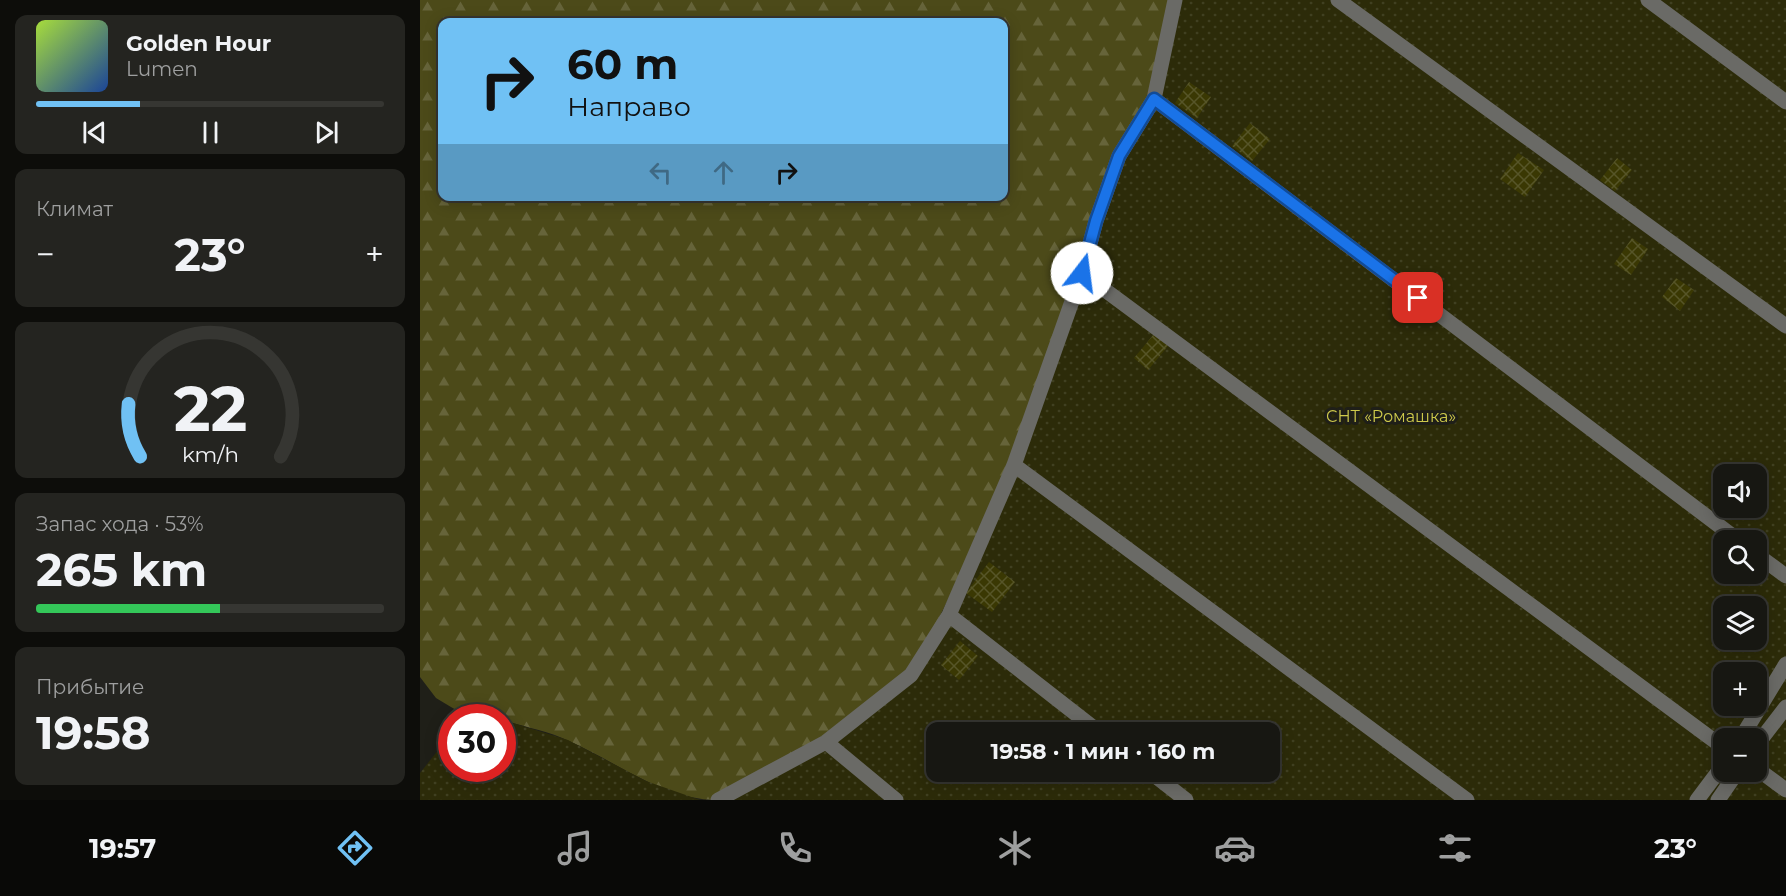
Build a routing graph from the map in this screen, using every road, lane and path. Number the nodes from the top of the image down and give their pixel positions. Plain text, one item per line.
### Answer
1 (1175, 0) edge
2 (1338, 0) edge
3 (1648, 0) edge
4 (1154, 99) junction
5 (1786, 102) edge
6 (1082, 273) junction
7 (1786, 326) edge
8 (1014, 465) junction
9 (1725, 530) edge
10 (1767, 562) edge
11 (1786, 576) edge
12 (949, 615) junction
13 (1786, 664) edge
14 (1786, 707) edge
15 (1086, 722) edge
16 (1747, 728) edge
17 (1767, 732) edge
18 (1713, 740) edge
19 (826, 742) junction
20 (1767, 776) edge
21 (1713, 779) edge
22 (1163, 782) edge
23 (1730, 782) edge
24 (1786, 790) edge
25 (718, 800) edge
26 (896, 800) edge
27 (1186, 800) edge
28 (1467, 800) edge
29 (1697, 800) edge
30 (1718, 800) edge

1 - 4 street
2 - 7 street
3 - 5 street
4 - 6 street
4 - 9 street
6 - 8 street
6 - 18 street
8 - 12 street
8 - 28 street
10 - 11 street
12 - 15 street
12 - 19 street
13 - 16 street
14 - 17 street
19 - 25 street
19 - 26 street
20 - 24 street
21 - 29 street
22 - 27 street
23 - 30 street

